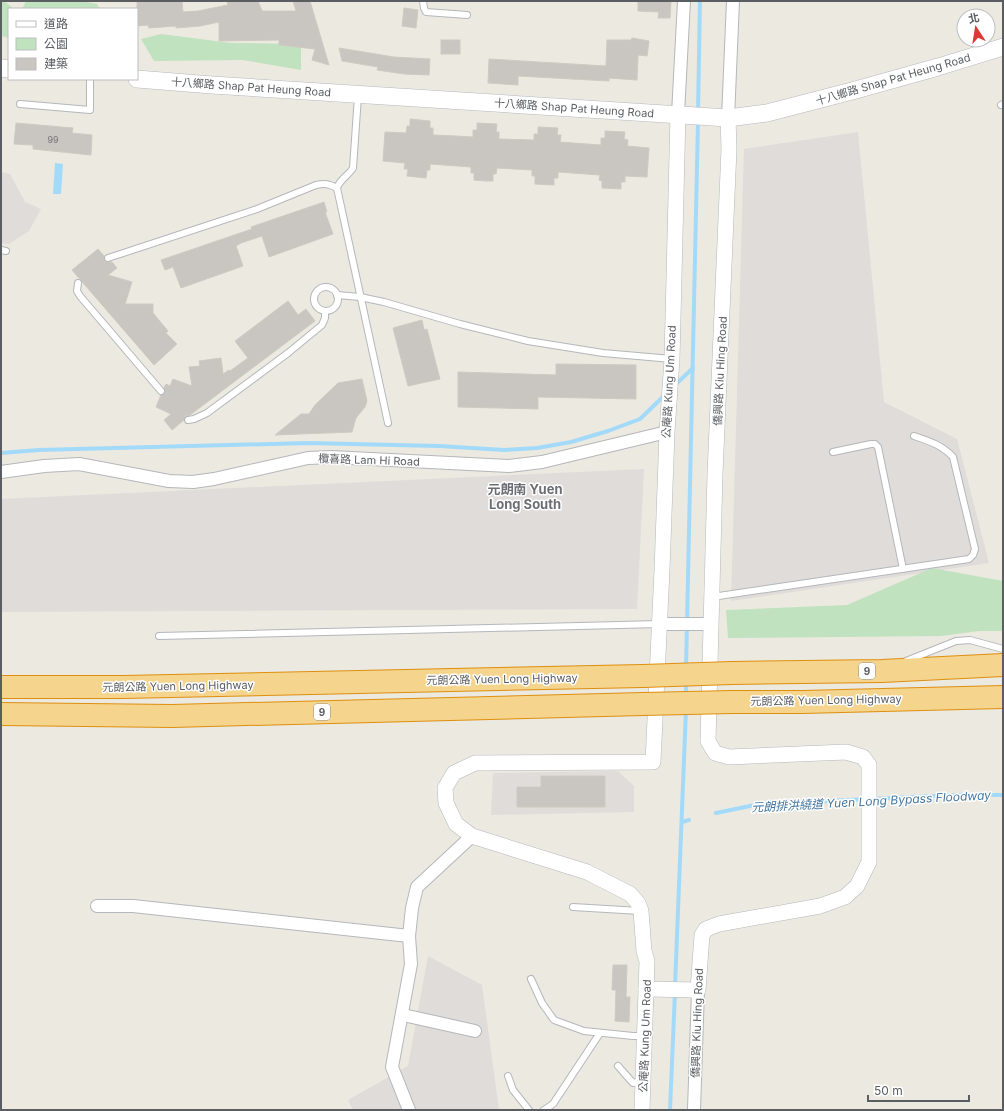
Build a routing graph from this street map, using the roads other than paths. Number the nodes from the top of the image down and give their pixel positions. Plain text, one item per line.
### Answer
1 (424, 1) edge
2 (684, 1) edge
3 (733, 1) edge
4 (467, 15) dead end
5 (1003, 47) edge
6 (138, 79) edge
7 (90, 80) edge
8 (358, 94) junction
9 (20, 104) dead end
10 (685, 115) junction
11 (725, 117) junction
12 (337, 188) junction
13 (108, 258) dead end
14 (78, 283) dead end
15 (338, 295) junction
16 (360, 297) junction
17 (325, 311) junction
18 (671, 366) junction
19 (161, 391) dead end
20 (188, 420) dead end
21 (388, 423) dead end
22 (666, 432) junction
23 (914, 436) dead end
24 (833, 452) dead end
25 (1, 472) edge
26 (903, 569) junction
27 (712, 597) junction
28 (660, 624) junction
29 (711, 624) junction
30 (159, 636) dead end
31 (1003, 649) edge
32 (1003, 666) edge
33 (882, 671) junction
34 (1, 687) edge
35 (1003, 697) edge
36 (1, 714) edge
37 (472, 836) junction
38 (97, 906) dead end
39 (573, 907) dead end
40 (641, 911) junction
41 (409, 936) junction
42 (531, 979) dead end
43 (646, 989) junction
44 (698, 990) junction
45 (403, 1015) junction
46 (475, 1031) dead end
47 (600, 1033) junction
48 (645, 1036) junction
49 (618, 1066) dead end
50 (508, 1076) dead end
51 (643, 1081) junction
52 (409, 1110) edge
53 (530, 1110) edge
54 (544, 1110) edge
55 (642, 1110) edge
56 (694, 1110) edge

1 - 4 lane
2 - 10 street, 公庵路 Kung Um Road
3 - 11 street, 僑興路 Kiu Hing Road
5 - 11 main road, 十八鄉路 Shap Pat Heung Road
6 - 8 main road, 十八鄉路 Shap Pat Heung Road
7 - 9 lane
8 - 10 main road, 十八鄉路 Shap Pat Heung Road
8 - 12 lane
10 - 11 main road, 十八鄉路 Shap Pat Heung Road
10 - 18 street, 公庵路 Kung Um Road
11 - 27 street, 僑興路 Kiu Hing Road
12 - 13 lane
12 - 16 lane
14 - 19 lane
15 - 16 lane
15 - 17 lane
15 - 17 lane
16 - 18 lane
16 - 21 lane
17 - 20 lane
18 - 22 street, 公庵路 Kung Um Road
22 - 25 street, 欖喜路 Lam Hi Road
22 - 28 street, 公庵路 Kung Um Road
23 - 26 lane
24 - 26 lane
26 - 27 lane
27 - 29 street, 僑興路 Kiu Hing Road
28 - 29 street
28 - 30 lane
28 - 37 street, 公庵路 Kung Um Road
29 - 44 street, 僑興路 Kiu Hing Road
31 - 33 lane
32 - 33 highway, 元朗公路 Yuen Long Highway / 9
33 - 34 highway, 元朗公路 Yuen Long Highway / 9, bridge
35 - 36 highway, 元朗公路 Yuen Long Highway / 9, bridge
37 - 40 street
37 - 41 street
38 - 41 street
39 - 40 lane
40 - 43 street, 公庵路 Kung Um Road
41 - 45 street
42 - 47 lane
43 - 44 street
43 - 48 street, 公庵路 Kung Um Road
44 - 56 street, 僑興路 Kiu Hing Road
45 - 46 street
45 - 52 street
47 - 48 lane
47 - 54 lane
48 - 51 street, 公庵路 Kung Um Road
49 - 51 lane
50 - 53 lane
51 - 55 street, 公庵路 Kung Um Road

